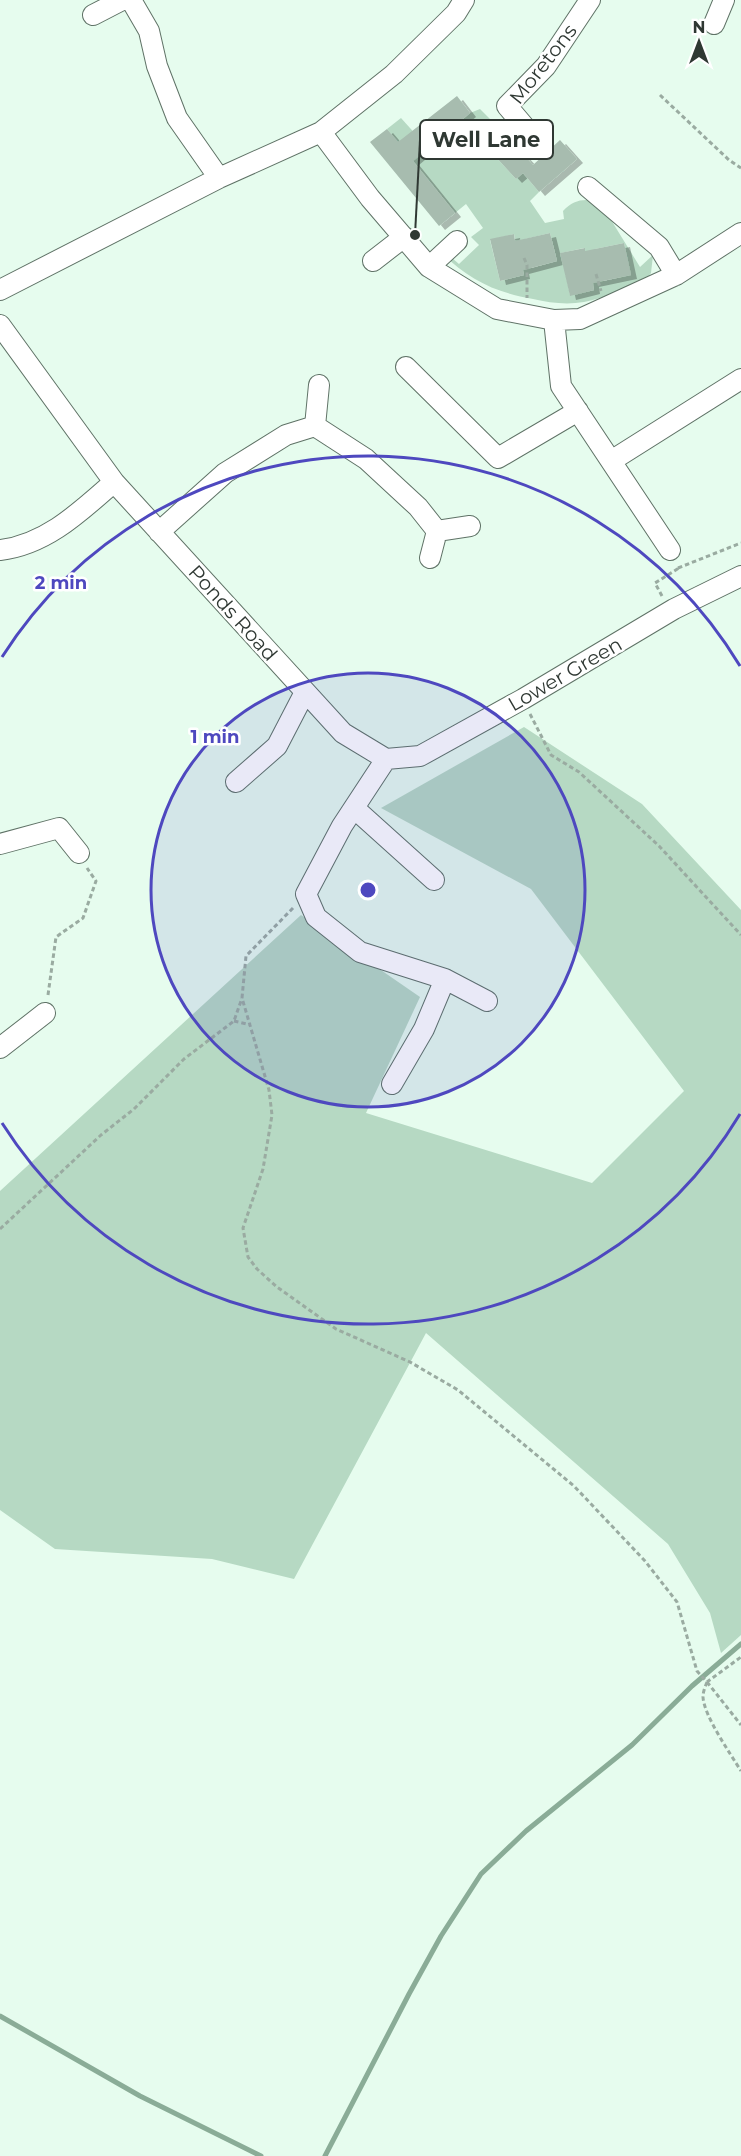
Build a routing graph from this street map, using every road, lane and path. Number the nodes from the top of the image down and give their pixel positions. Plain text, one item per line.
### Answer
1 (122, 0) edge
2 (130, 0) edge
3 (464, 0) edge
4 (590, 0) edge
5 (724, 0) edge
6 (93, 15) dead end
7 (714, 24) dead end
8 (660, 95) dead end
9 (524, 126) dead end
10 (321, 132) junction
11 (741, 168) edge
12 (219, 178) junction
13 (588, 188) dead end
14 (741, 233) edge
15 (404, 237) junction
16 (457, 241) dead end
17 (524, 258) dead end
18 (373, 261) dead end
19 (429, 267) junction
20 (596, 274) dead end
21 (676, 275) junction
22 (0, 290) edge
23 (521, 297) dead end
24 (602, 297) dead end
25 (527, 298) junction
26 (537, 300) dead end
27 (554, 320) junction
28 (0, 326) edge
29 (406, 367) dead end
30 (741, 380) edge
31 (319, 386) dead end
32 (578, 411) junction
33 (315, 426) junction
34 (611, 461) junction
35 (114, 482) junction
36 (470, 525) dead end
37 (437, 531) junction
38 (159, 532) junction
39 (741, 543) edge
40 (0, 550) edge
41 (670, 550) joint
42 (430, 558) dead end
43 (679, 568) junction
44 (741, 576) edge
45 (670, 612) junction
46 (305, 692) junction
47 (523, 699) junction
48 (386, 759) junction
49 (236, 782) dead end
50 (354, 808) junction
51 (0, 843) edge
52 (79, 853) joint
53 (434, 880) dead end
54 (306, 894) junction
55 (741, 935) edge
56 (446, 979) junction
57 (242, 998) junction
58 (488, 1002) dead end
59 (45, 1013) joint
60 (234, 1021) junction
61 (251, 1025) junction
62 (0, 1048) edge
63 (392, 1084) dead end
64 (0, 1229) edge
65 (741, 1657) edge
66 (706, 1682) junction
67 (741, 1725) edge
68 (741, 1771) edge

1 - 6 street
2 - 12 street
3 - 10 street
4 - 9 street, Moretons
5 - 7 street
8 - 11 path
10 - 12 street
10 - 15 street
12 - 22 street
13 - 21 street
14 - 21 street
15 - 18 street
15 - 19 street
16 - 19 street
17 - 25 path
19 - 27 street
20 - 24 path
21 - 27 street
23 - 25 path
25 - 26 path
27 - 32 street
28 - 35 street, Ponds Road
29 - 32 street
30 - 34 street
31 - 33 street
32 - 34 street
33 - 37 street
33 - 38 street
34 - 41 street
35 - 38 street, Ponds Road
35 - 40 street
36 - 37 street
37 - 42 street
38 - 46 street, Ponds Road
39 - 43 path
41 - 43 path
43 - 45 path
44 - 45 street, Lower Green
45 - 47 street, Lower Green
46 - 48 street, Ponds Road
46 - 49 street
47 - 48 street, Lower Green
47 - 55 path
48 - 50 street
50 - 53 street
50 - 54 street
51 - 52 street
52 - 59 path
54 - 56 street
54 - 57 path
56 - 58 street
56 - 63 street
57 - 60 path
57 - 61 path
59 - 62 street
60 - 61 path
60 - 64 path
61 - 66 path
65 - 66 path
66 - 67 path
66 - 68 path

